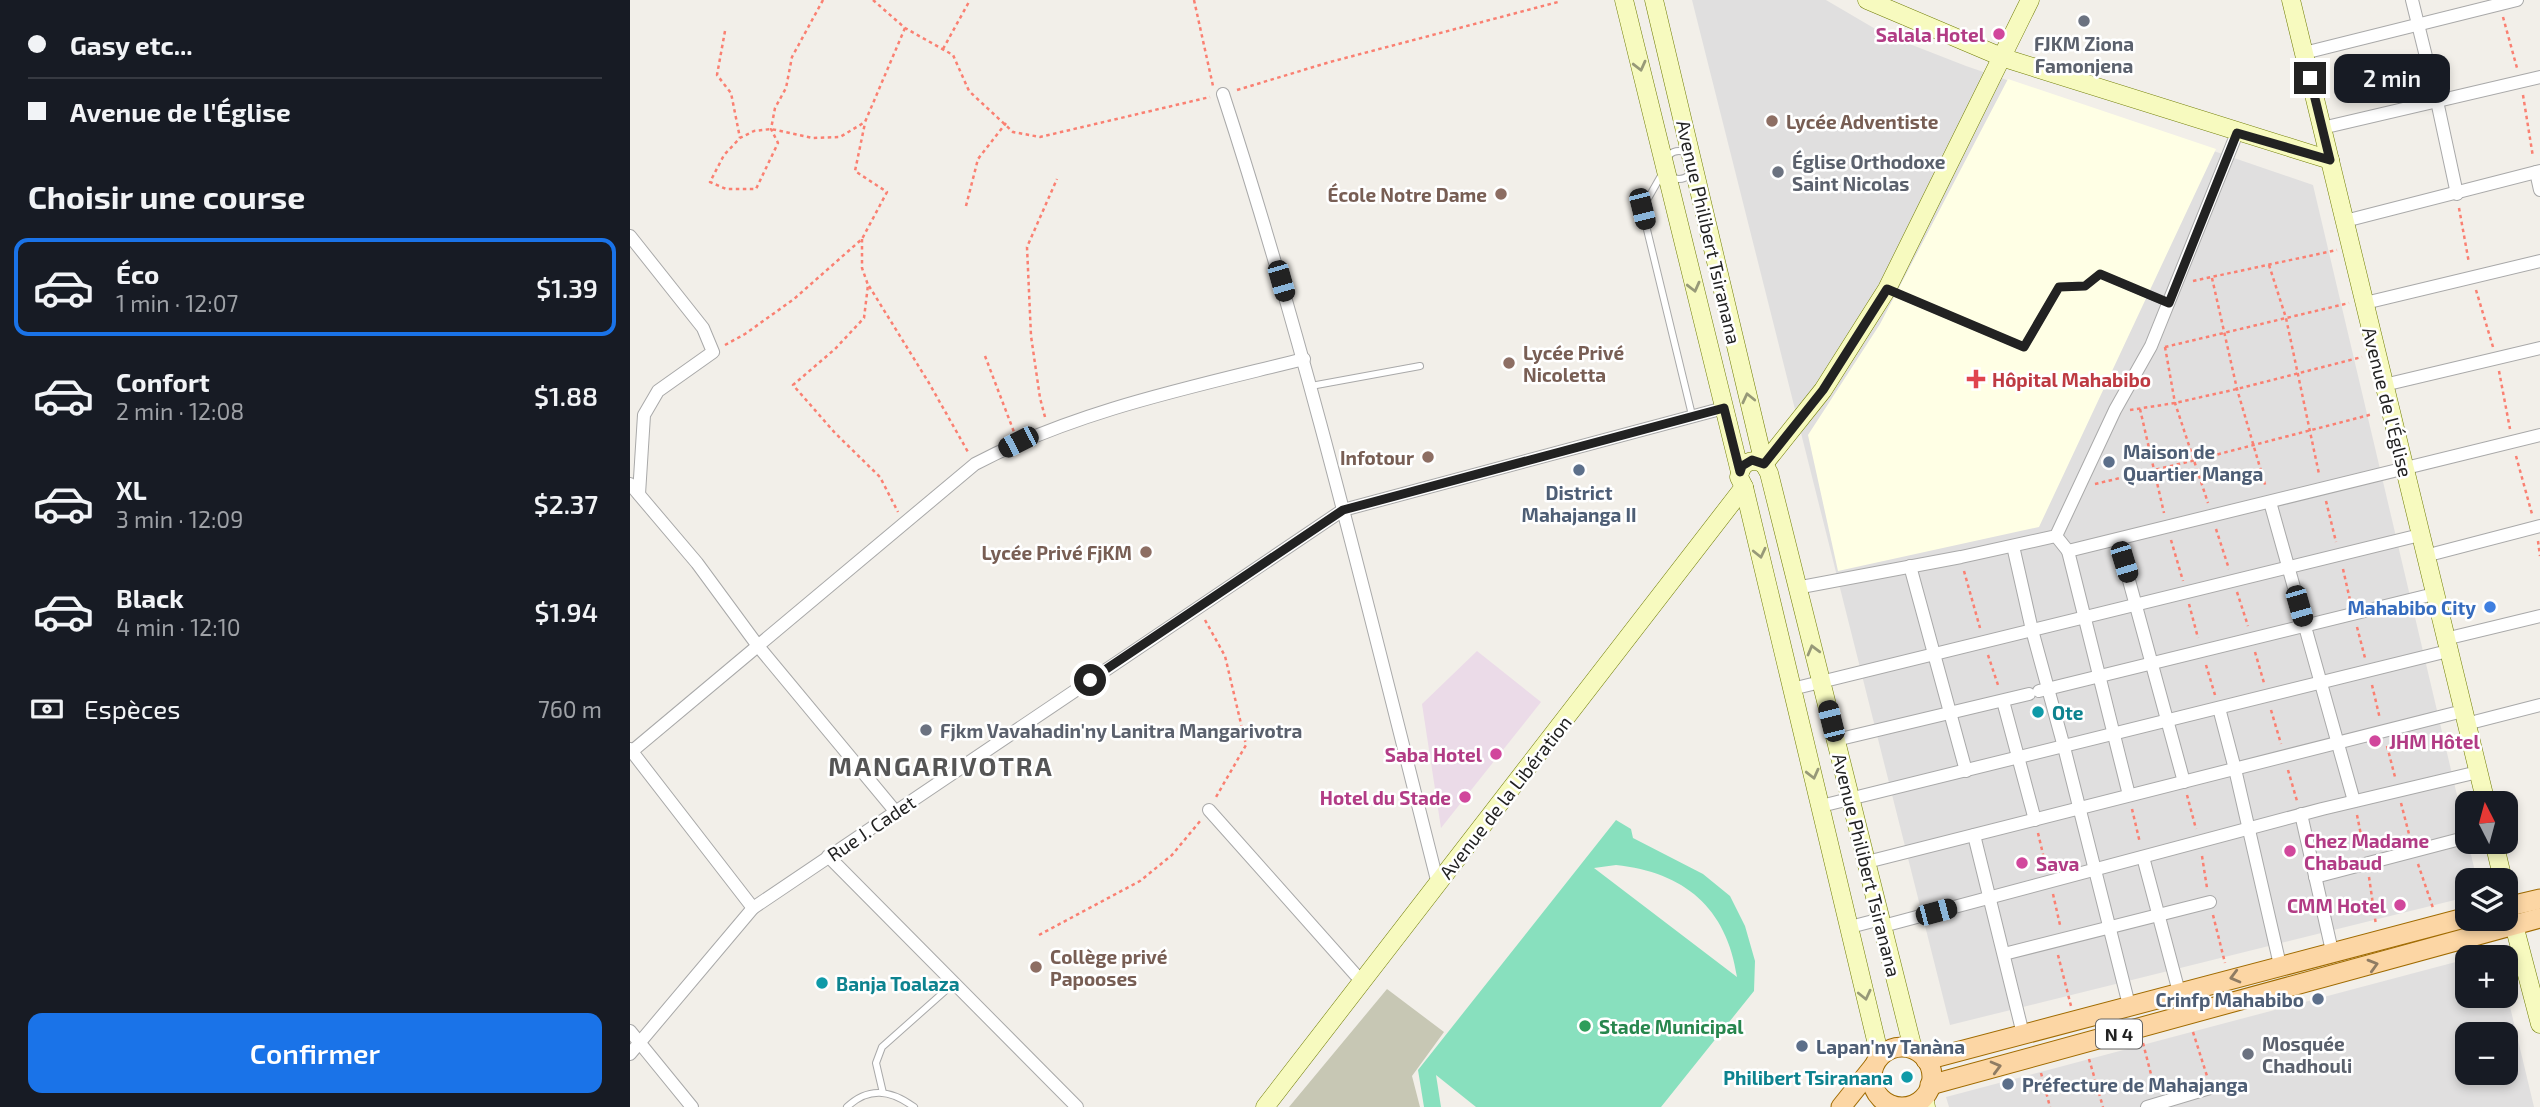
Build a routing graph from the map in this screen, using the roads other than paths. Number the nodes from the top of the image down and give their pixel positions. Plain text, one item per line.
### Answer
1 (1624, 0) edge
2 (1654, 0) edge
3 (1867, 0) edge
4 (2030, 0) edge
5 (2291, 0) edge
6 (2412, 0) edge
7 (2517, 0) edge
8 (2418, 24) junction
9 (2304, 53) junction
10 (2004, 58) junction
11 (2540, 77) edge
12 (1223, 94) road end
13 (2437, 101) junction
14 (2322, 128) junction
15 (2237, 133) junction
16 (1693, 160) junction
17 (2330, 160) junction
18 (1665, 170) junction
19 (2538, 172) edge
20 (2540, 190) edge
21 (2457, 194) junction
22 (2345, 221) junction
23 (630, 236) edge
24 (2540, 261) edge
25 (1887, 289) junction
26 (2364, 302) junction
27 (2169, 303) junction
28 (2540, 348) edge
29 (1304, 359) junction
30 (1420, 366) dead end
31 (2384, 385) junction
32 (1311, 386) junction
33 (1724, 408) junction
34 (1692, 415) junction
35 (2540, 435) edge
36 (2404, 467) junction
37 (1766, 472) junction
38 (1742, 479) junction
39 (634, 489) edge
40 (2270, 502) junction
41 (1343, 510) junction
42 (2538, 526) edge
43 (2420, 535) junction
44 (2056, 536) junction
45 (2118, 540) junction
46 (2013, 546) junction
47 (2068, 551) junction
48 (2425, 556) junction
49 (1910, 566) junction
50 (2288, 568) junction
51 (1797, 588) junction
52 (2434, 594) junction
53 (2137, 604) junction
54 (2540, 616) edge
55 (2084, 617) junction
56 (2305, 626) junction
57 (2032, 630) junction
58 (2447, 645) junction
59 (758, 646) junction
60 (1933, 654) junction
61 (2153, 663) junction
62 (2099, 676) junction
63 (1821, 681) junction
64 (2321, 683) junction
65 (1792, 689) junction
66 (2039, 691) junction
67 (2003, 701) junction
68 (2540, 705) edge
69 (2218, 708) junction
70 (1951, 712) junction
71 (2464, 717) junction
72 (2169, 721) junction
73 (2116, 734) junction
74 (1836, 740) junction
75 (2337, 742) junction
76 (2064, 747) junction
77 (631, 751) edge
78 (2018, 758) junction
79 (2235, 769) junction
80 (1966, 771) junction
81 (2478, 772) junction
82 (2184, 782) junction
83 (2483, 791) edge
84 (2129, 795) junction
85 (1851, 800) junction
86 (2354, 801) junction
87 (1821, 807) junction
88 (2078, 808) junction
89 (1209, 810) road end
90 (895, 811) junction
91 (2301, 814) junction
92 (2035, 820) junction
93 (2249, 828) junction
94 (1975, 835) junction
95 (2455, 840) edge
96 (828, 856) junction
97 (2143, 857) junction
98 (1867, 862) junction
99 (2095, 870) junction
100 (2315, 877) junction
101 (1438, 884) junction
102 (1990, 898) junction
103 (2540, 899) edge
104 (2210, 902) road end
105 (2518, 906) edge
106 (753, 908) junction
107 (2518, 913) edge
108 (2159, 915) junction
109 (2540, 918) edge
110 (2455, 920) edge
111 (1882, 923) junction
112 (1850, 927) junction
113 (2110, 928) junction
114 (2455, 930) edge
115 (2513, 931) edge
116 (2332, 951) junction
117 (2004, 954) junction
118 (2301, 959) junction
119 (2280, 965) junction
120 (2339, 975) junction
121 (1362, 982) junction
122 (954, 983) junction
123 (2307, 983) junction
124 (2179, 992) junction
125 (2129, 1005) junction
126 (2540, 1024) edge
127 (630, 1031) edge
128 (2122, 1033) junction
129 (2023, 1034) junction
130 (2146, 1035) junction
131 (639, 1042) junction
132 (630, 1054) edge
133 (1920, 1054) junction
134 (1876, 1062) junction
135 (2210, 1088) road end
136 (883, 1093) junction
137 (1927, 1096) edge
138 (1884, 1105) edge
139 (2153, 1105) edge
140 (692, 1107) edge
141 (847, 1107) edge
142 (914, 1107) edge
143 (1077, 1107) edge
144 (1265, 1107) edge
145 (1841, 1107) edge

1 -> 18 main road, Avenue Philibert Tsiranana
2 - 16 main road, Avenue Philibert Tsiranana
3 - 10 main road
4 - 10 main road
5 - 9 main road, Avenue de l'Église
6 - 8 street
7 - 8 street
8 - 9 street
8 - 13 street
9 - 14 main road, Avenue de l'Église
10 - 15 main road
10 - 25 main road
11 - 13 street
12 - 29 street
13 - 14 street
13 - 21 street
14 - 17 main road, Avenue de l'Église
15 - 17 main road
15 - 27 street
16 - 18 lane
16 - 18 lane
37 -> 16 main road, Avenue Philibert Tsiranana
17 - 22 main road, Avenue de l'Église
18 -> 33 main road, Avenue Philibert Tsiranana
18 - 34 lane
19 - 20 street
19 - 21 street
21 - 22 street
22 - 26 main road, Avenue de l'Église
23 - 39 street
24 - 26 street
25 - 27 lane
25 - 37 main road
26 - 31 main road, Avenue de l'Église
27 - 44 street
28 - 31 street
29 - 32 street
29 - 59 street
30 - 32 lane
31 - 36 main road, Avenue de l'Église
32 - 41 street
33 - 34 street, Rue J. Cadet
33 - 38 main road, Avenue Philibert Tsiranana
34 - 41 street, Rue J. Cadet
35 - 36 street
36 - 40 street
36 - 43 main road, Avenue de l'Église
37 - 38 main road
37 - 51 main road, Avenue Philibert Tsiranana
38 -> 65 main road, Avenue Philibert Tsiranana
38 - 101 main road, Avenue de la Libération
39 - 59 street
40 - 45 street
40 - 50 street
41 - 90 street, Rue J. Cadet
41 - 101 street
42 - 48 street
43 - 48 main road, Avenue de l'Église
43 - 50 street
44 - 46 street
44 - 47 street
45 - 47 street
45 - 53 street
46 - 49 street
46 - 57 street
47 - 55 street
48 - 52 main road, Avenue de l'Église
49 - 51 street
49 - 60 street
50 - 53 street
50 - 56 street
63 -> 51 main road, Avenue Philibert Tsiranana
52 - 56 street
52 - 58 main road, Avenue de l'Église
53 - 55 street
53 - 61 street
54 - 58 street
55 - 57 street
55 - 62 street
56 - 61 street
56 - 64 street
57 - 60 street
57 - 66 street
58 - 64 street
58 - 71 main road, Avenue de l'Église
59 - 77 street
59 - 90 street
60 - 63 street
60 - 70 street
61 - 62 street
61 - 72 street
62 - 66 street
62 - 73 street
63 - 65 street
63 - 74 main road, Avenue Philibert Tsiranana
64 - 69 street
64 - 75 street
65 -> 87 main road, Avenue Philibert Tsiranana
66 - 67 street
66 - 76 street
67 - 70 street
67 - 78 street
68 - 71 street
69 - 72 street
69 - 79 street
70 - 74 street
70 - 80 street
71 - 75 street
71 - 81 main road, Avenue de l'Église
72 - 73 street
72 - 82 street
73 - 76 street
73 - 84 street
74 - 85 main road, Avenue Philibert Tsiranana
75 - 79 street
75 - 86 street
76 - 78 street
76 - 88 street
77 - 106 street
78 - 80 street
78 - 92 street
79 - 82 street
79 - 93 street
80 - 85 street
81 - 83 main road, Avenue de l'Église
81 - 86 street
82 - 84 street
84 - 88 street
85 - 87 street
85 - 98 main road, Avenue Philibert Tsiranana
86 - 91 street
87 - 112 main road, Avenue Philibert Tsiranana
88 - 92 street
88 - 99 street
89 - 121 street
90 - 96 street, Rue J. Cadet
91 - 93 street
91 - 100 street
92 - 94 street
93 - 97 street
93 - 119 street
94 - 98 street
94 - 102 street
95 - 100 street
96 - 106 street, Rue J. Cadet
96 - 122 street
97 - 99 street
97 - 108 street
98 - 111 main road, Avenue Philibert Tsiranana
99 - 102 street
99 - 113 street
100 - 116 street
101 - 121 main road, Avenue de la Libération
102 - 111 street
102 - 117 street
103 - 105 main road, N 4
104 - 108 street
106 - 131 street, Rue J. Cadet
107 - 109 main road, N 4
108 - 113 street
108 - 124 street
110 - 116 main road, N 4
111 - 112 street
111 - 133 main road, Avenue Philibert Tsiranana
112 -> 134 main road, Avenue Philibert Tsiranana
113 - 117 street
113 - 125 street
120 -> 114 main road, N 4
115 - 126 main road
116 - 118 main road, N 4
116 - 120 lane
117 - 129 street
118 - 119 main road, N 4
118 - 123 lane
119 -> 124 main road, N 4
120 - 123 main road, N 4
121 - 144 main road, Avenue de la Libération
122 - 136 lane
122 - 143 street
123 - 130 main road, N 4
124 - 125 main road, N 4
125 - 128 lane
125 - 129 main road, N 4
125 - 130 lane
127 - 131 street
128 - 130 main road, N 4
137 -> 128 main road, N 4
129 - 133 main road, N 4
131 - 132 street, Rue J. Cadet
131 - 140 street
133 - 134 main road
133 - 137 main road
134 - 138 main road
134 - 145 main road
135 - 139 street
136 - 141 lane
136 - 142 lane
137 - 138 main road

